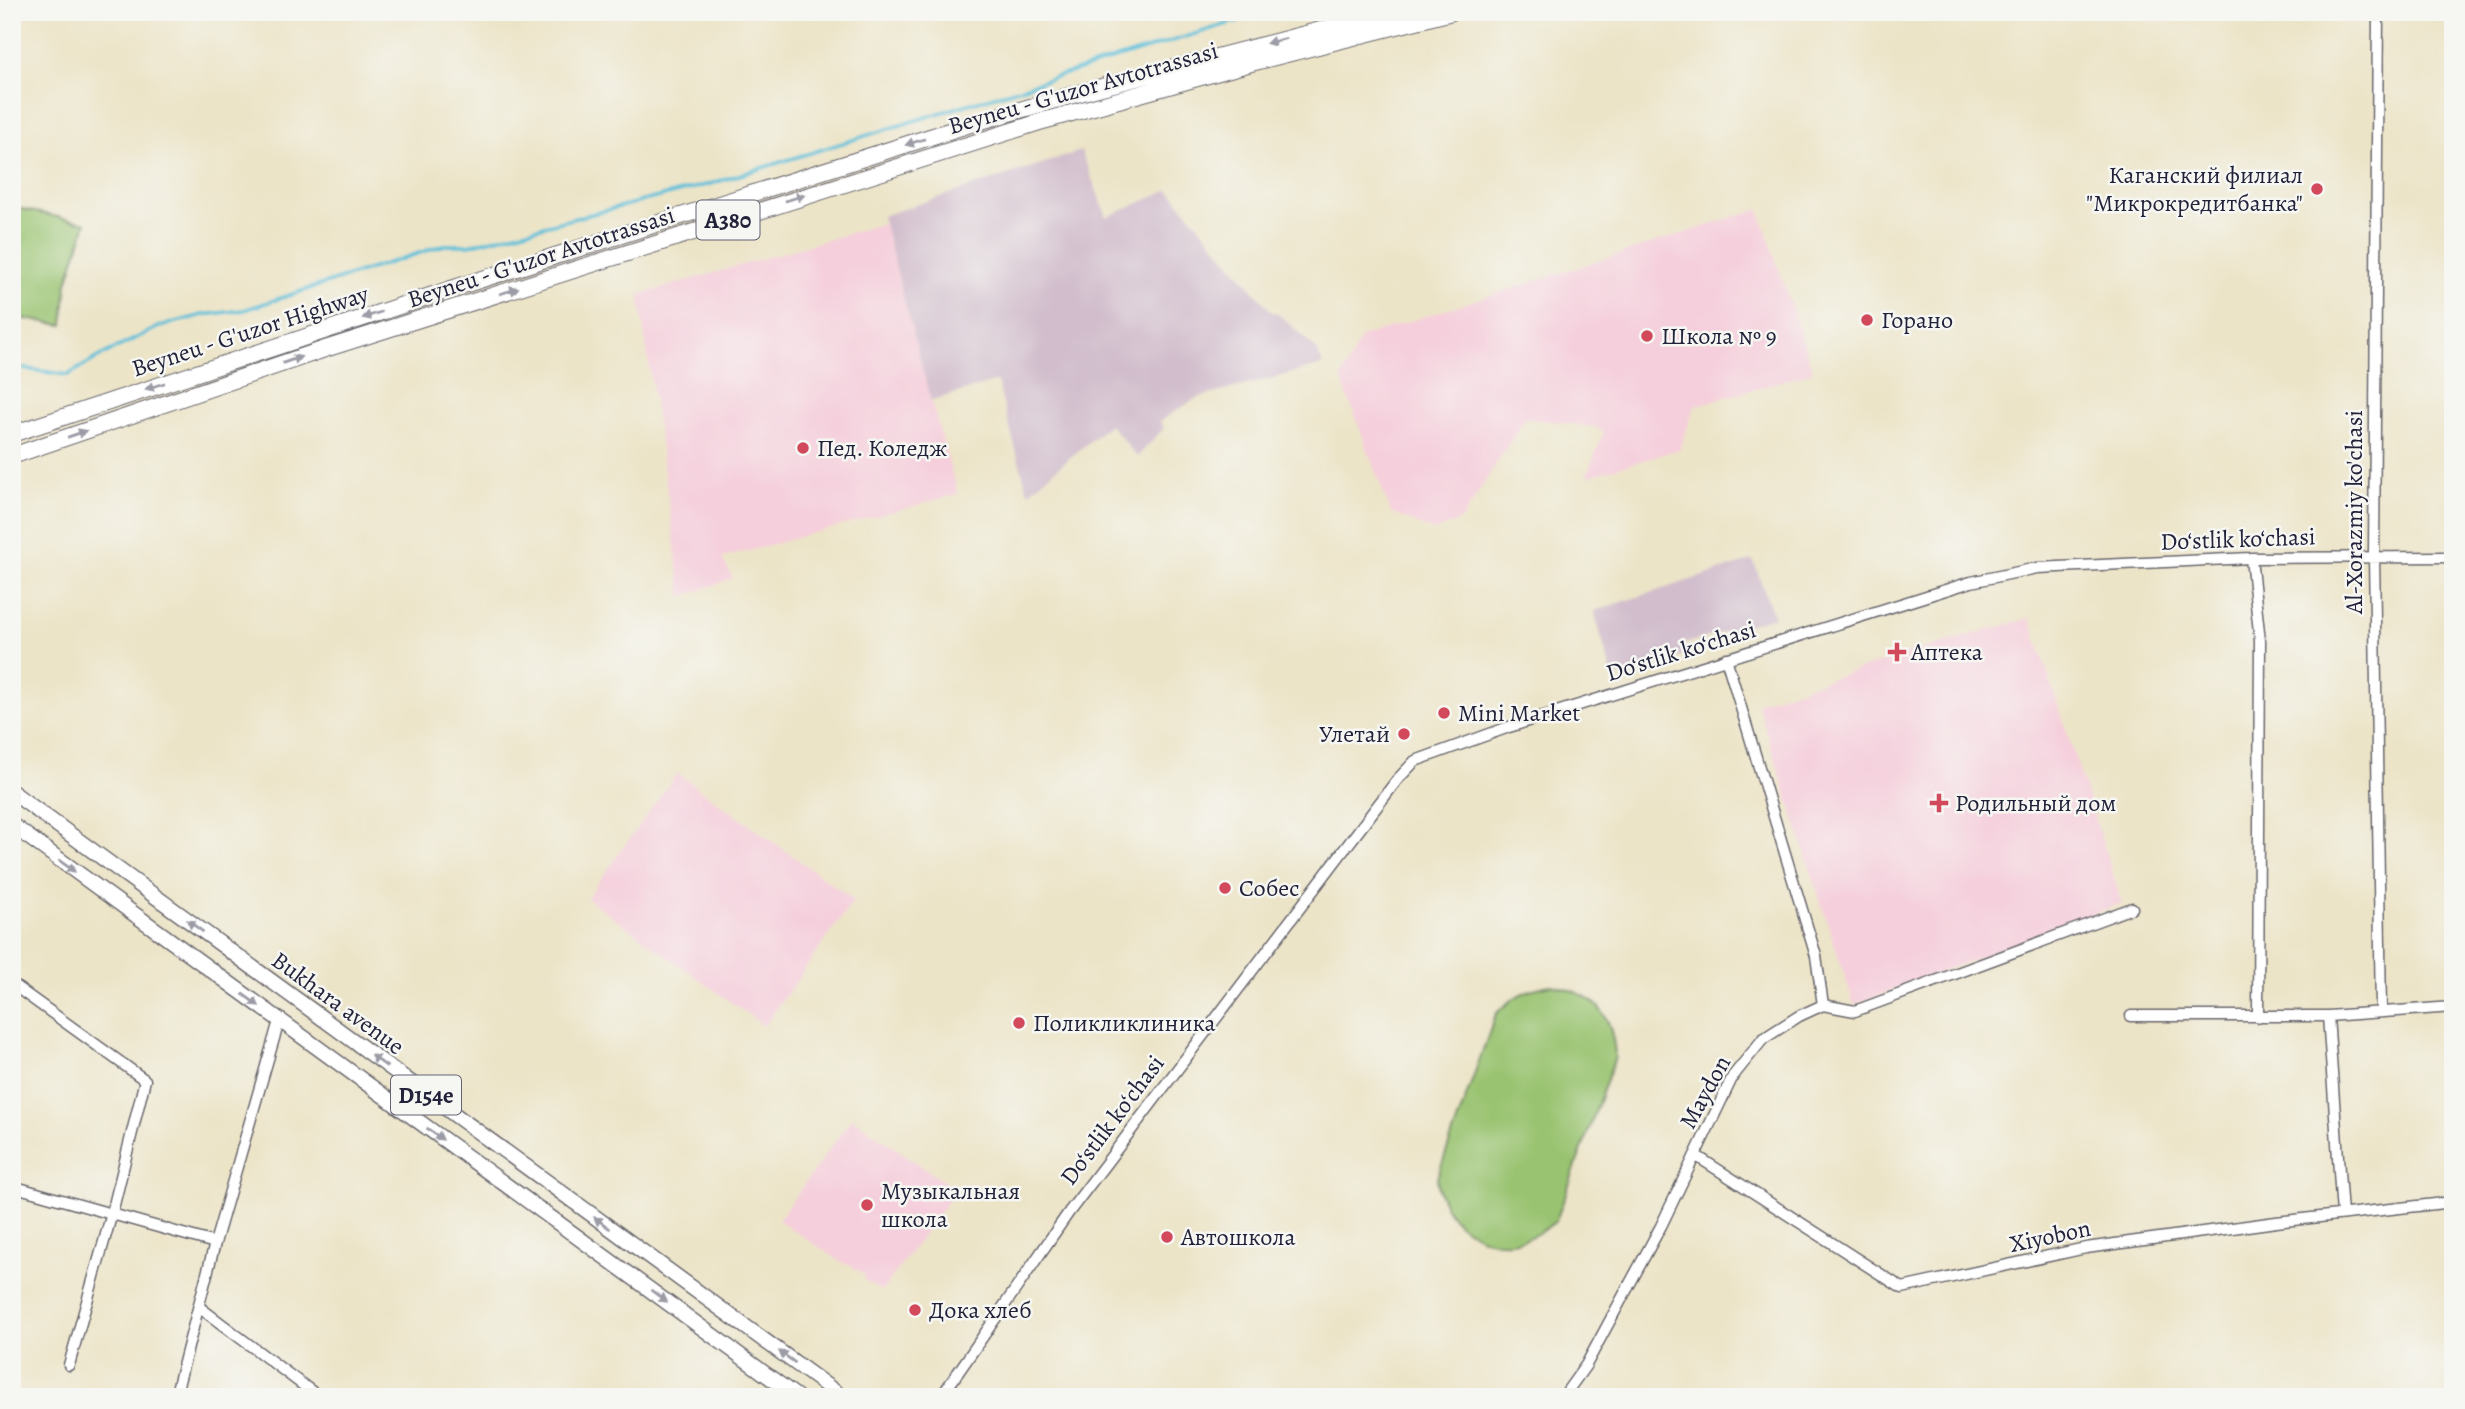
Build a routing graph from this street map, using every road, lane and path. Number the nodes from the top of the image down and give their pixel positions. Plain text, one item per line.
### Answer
1 (1390, 12) edge
2 (1452, 12) edge
3 (2378, 12) edge
4 (12, 434) edge
5 (12, 456) edge
6 (2374, 556) junction
7 (2453, 557) edge
8 (2251, 558) junction
9 (1726, 658) junction
10 (12, 792) edge
11 (12, 825) edge
12 (2132, 908) dead end
13 (12, 984) edge
14 (1823, 1006) junction
15 (2453, 1007) edge
16 (2381, 1012) junction
17 (2131, 1016) dead end
18 (2328, 1016) junction
19 (2258, 1017) junction
20 (279, 1021) junction
21 (1695, 1155) junction
22 (12, 1186) edge
23 (2453, 1202) edge
24 (112, 1213) junction
25 (2342, 1214) junction
26 (215, 1243) junction
27 (199, 1307) junction
28 (69, 1365) dead end
29 (175, 1397) edge
30 (319, 1397) edge
31 (797, 1397) edge
32 (842, 1397) edge
33 (941, 1397) edge
34 (1563, 1397) edge

1 -> 4 highway, Beyneu - G'uzor Highway / A380
5 -> 2 highway, Beyneu - G'uzor Avtotrassasi / A380
3 - 6 street, Al-Xorazmiy ko'chasi
6 - 7 street, Do‘stlik ko‘chasi
6 - 8 street, Do‘stlik ko‘chasi
6 - 16 street, Al-Xorazmiy ko'chasi
8 - 9 street, Do‘stlik ko‘chasi
8 - 19 street
9 - 14 street
9 - 33 street, Do‘stlik ko‘chasi
32 -> 10 main road, Bukhara avenue / D154e
11 -> 20 main road, Bukhara avenue / D154e
12 - 14 street
13 - 24 street
14 - 21 street, Maydon
15 - 16 street
16 - 18 street
17 - 19 street
18 - 19 street
18 - 25 street
20 - 26 street
20 -> 31 main road, Bukhara avenue / D154e
21 - 25 street, Xiyobon
21 - 34 street, Maydon
22 - 24 street
23 - 25 street, Xiyobon
24 - 26 street
24 - 28 street
26 - 27 street
27 - 29 street
27 - 30 street

